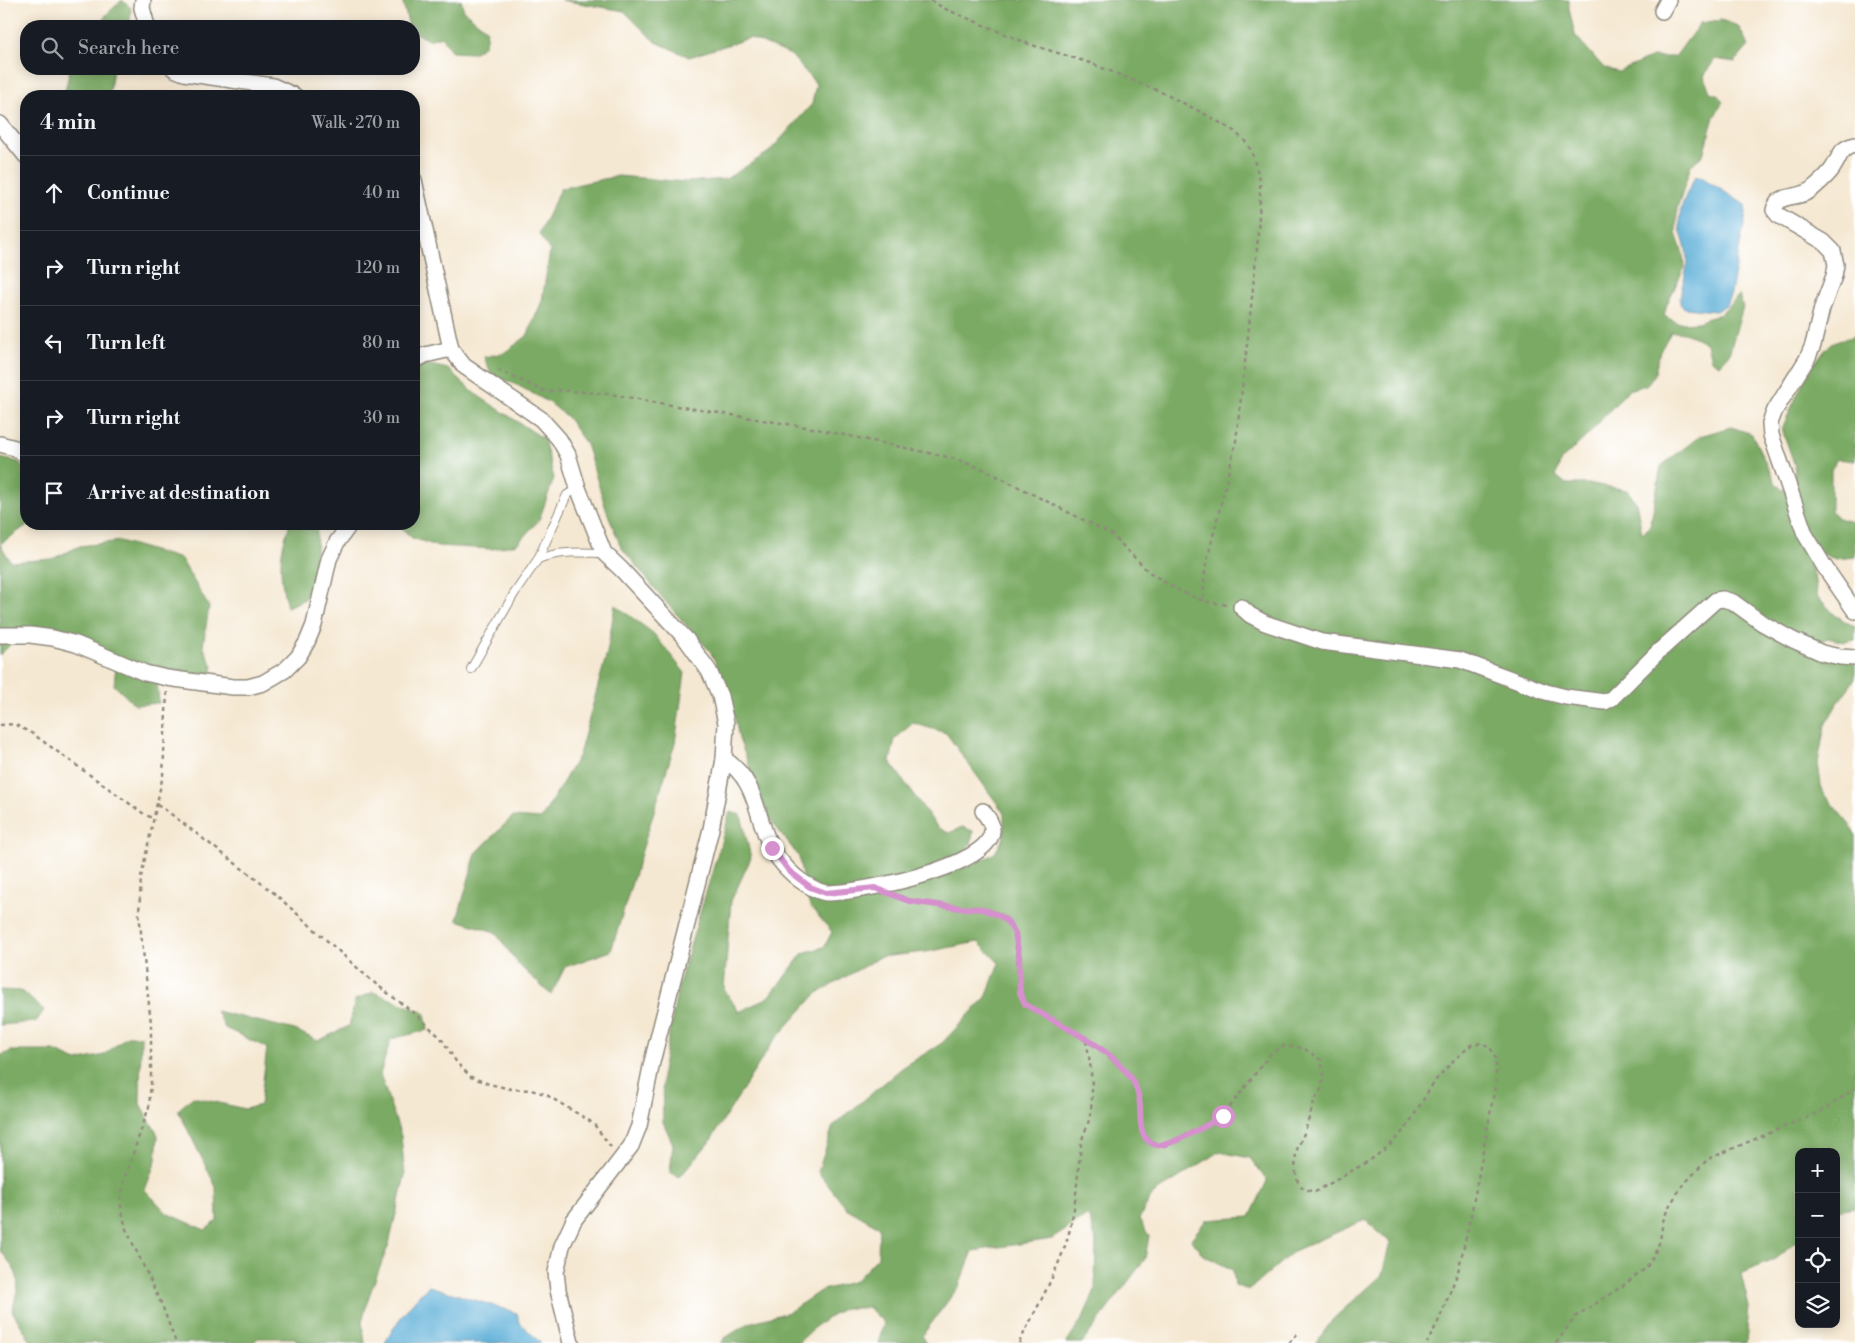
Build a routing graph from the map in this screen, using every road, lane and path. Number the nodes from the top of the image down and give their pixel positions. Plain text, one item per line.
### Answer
1 (143, 0) edge
2 (931, 0) edge
3 (145, 20) edge
4 (203, 75) edge
5 (282, 90) edge
6 (0, 124) edge
7 (1855, 145) edge
8 (20, 149) edge
9 (420, 207) edge
10 (451, 349) junction
11 (420, 358) edge
12 (496, 369) dead end
13 (0, 444) edge
14 (20, 451) edge
15 (578, 488) junction
16 (346, 530) edge
17 (604, 552) junction
18 (538, 559) junction
19 (1203, 600) junction
20 (1241, 607) joint
21 (1855, 611) edge
22 (0, 636) edge
23 (1855, 658) edge
24 (471, 668) dead end
25 (167, 678) junction
26 (0, 725) edge
27 (724, 759) junction
28 (156, 805) junction
29 (983, 811) dead end
30 (154, 819) junction
31 (875, 888) junction
32 (1086, 1040) junction
33 (1855, 1088) edge
34 (621, 1160) junction
35 (1298, 1333) dead end
36 (176, 1343) edge
37 (571, 1343) edge
38 (1019, 1343) edge
39 (1289, 1343) edge
40 (1427, 1343) edge
41 (1556, 1343) edge

1 - 3 street
2 - 19 path
4 - 5 street
6 - 8 street
7 - 21 street
9 - 10 street
10 - 11 street
10 - 15 street
12 - 19 path
13 - 14 street
15 - 17 street
15 - 18 lane
16 - 25 street
17 - 18 lane
17 - 27 street
18 - 24 lane
19 - 20 path
20 - 23 street
22 - 25 street
25 - 28 path
26 - 30 path
27 - 31 street
27 - 34 street
28 - 30 path
28 - 34 path
29 - 31 street
30 - 36 path
31 - 32 path
32 - 38 path
32 - 40 path
33 - 41 path
34 - 37 street
35 - 39 path

